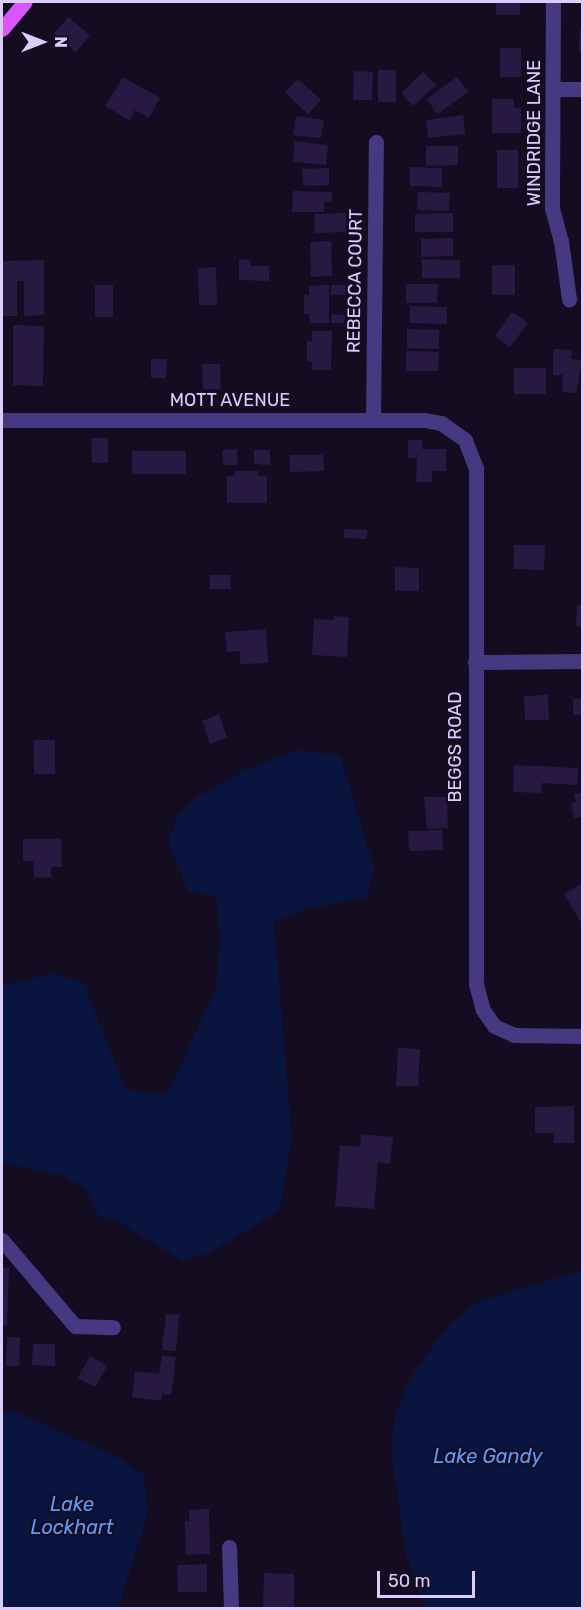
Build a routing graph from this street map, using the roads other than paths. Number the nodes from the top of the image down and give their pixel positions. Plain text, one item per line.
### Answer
1 (25, 2) edge
2 (553, 2) edge
3 (2, 29) edge
4 (553, 89) junction
5 (582, 89) edge
6 (376, 142) dead end
7 (569, 299) dead end
8 (2, 420) edge
9 (373, 420) junction
10 (456, 431) joint
11 (475, 662) junction
12 (582, 662) edge
13 (582, 1036) edge
14 (2, 1240) edge
15 (113, 1327) dead end
16 (229, 1547) dead end
17 (231, 1608) edge

1 - 3 main road
2 - 4 street, WINDRIDGE LANE
4 - 5 street
4 - 7 street, WINDRIDGE LANE
6 - 9 street, REBECCA COURT
8 - 9 street, MOTT AVENUE
9 - 10 street, MOTT AVENUE
10 - 11 street, BEGGS ROAD
11 - 12 street
11 - 13 street, BEGGS ROAD
14 - 15 street
16 - 17 street

